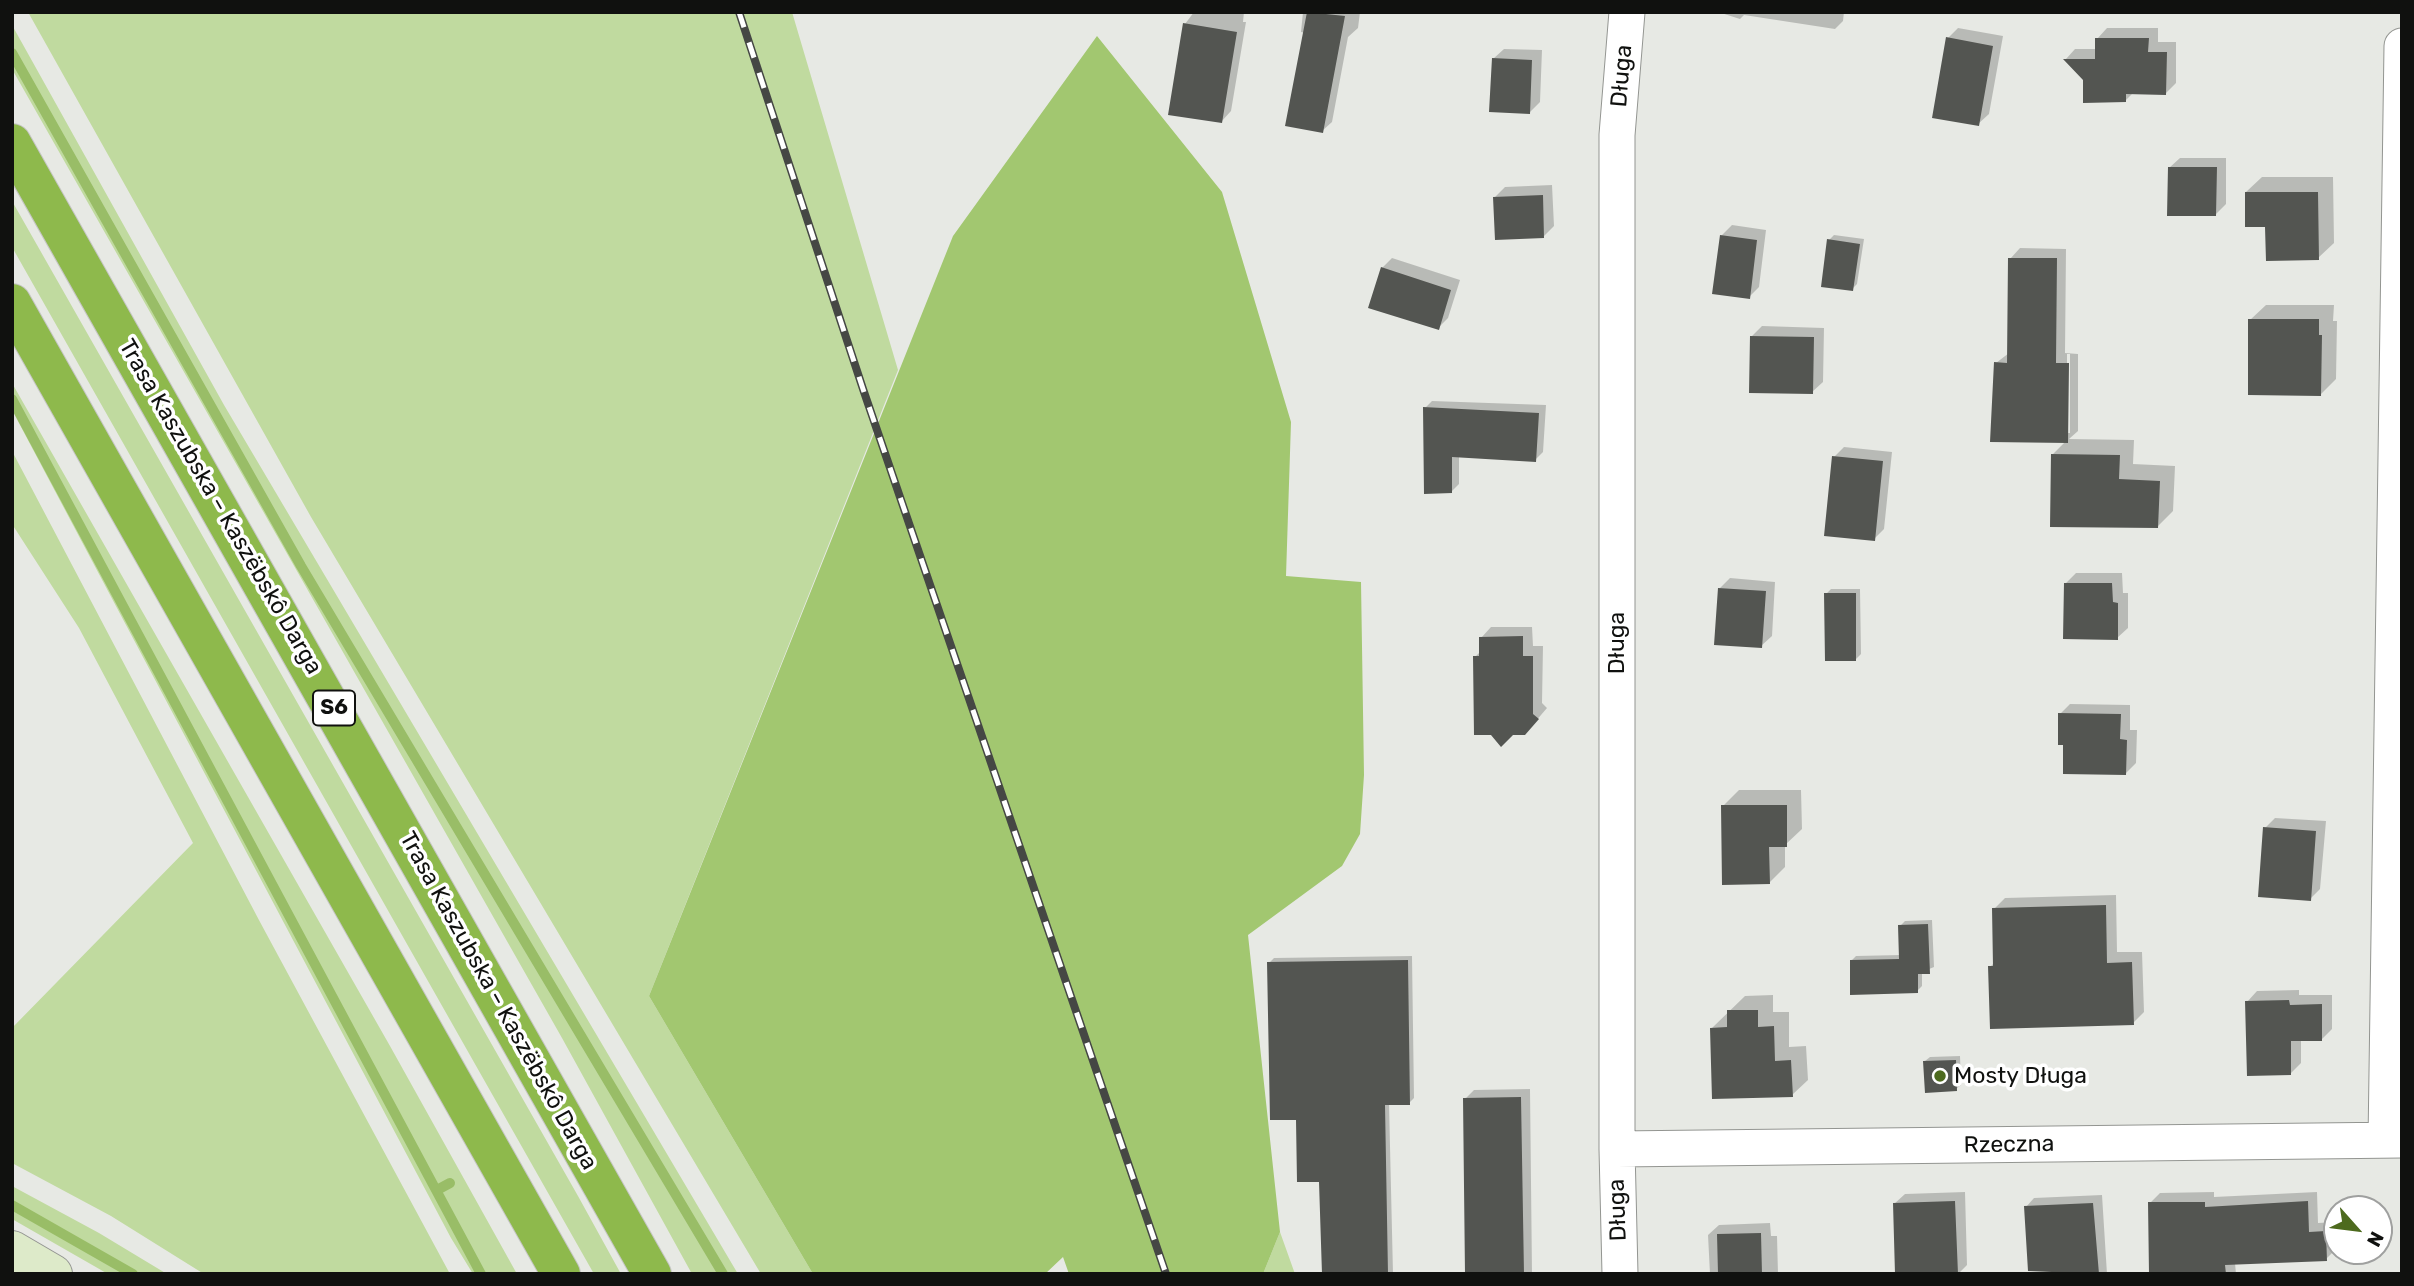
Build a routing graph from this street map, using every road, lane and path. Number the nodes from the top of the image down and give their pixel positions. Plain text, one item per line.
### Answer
1 (1627, 12) edge
2 (2402, 46) edge
3 (12, 144) edge
4 (12, 303) edge
5 (2394, 1140) edge
6 (1617, 1149) junction
7 (12, 1250) edge
8 (53, 1274) edge
9 (562, 1274) edge
10 (652, 1274) edge
11 (1620, 1274) edge

1 - 6 street, Długa
2 - 5 street
3 - 10 highway, Trasa Kaszubska – Kaszëbskô Darga / S6
4 - 9 highway
5 - 6 street, Rzeczna
6 - 11 street, Długa
7 - 8 street

